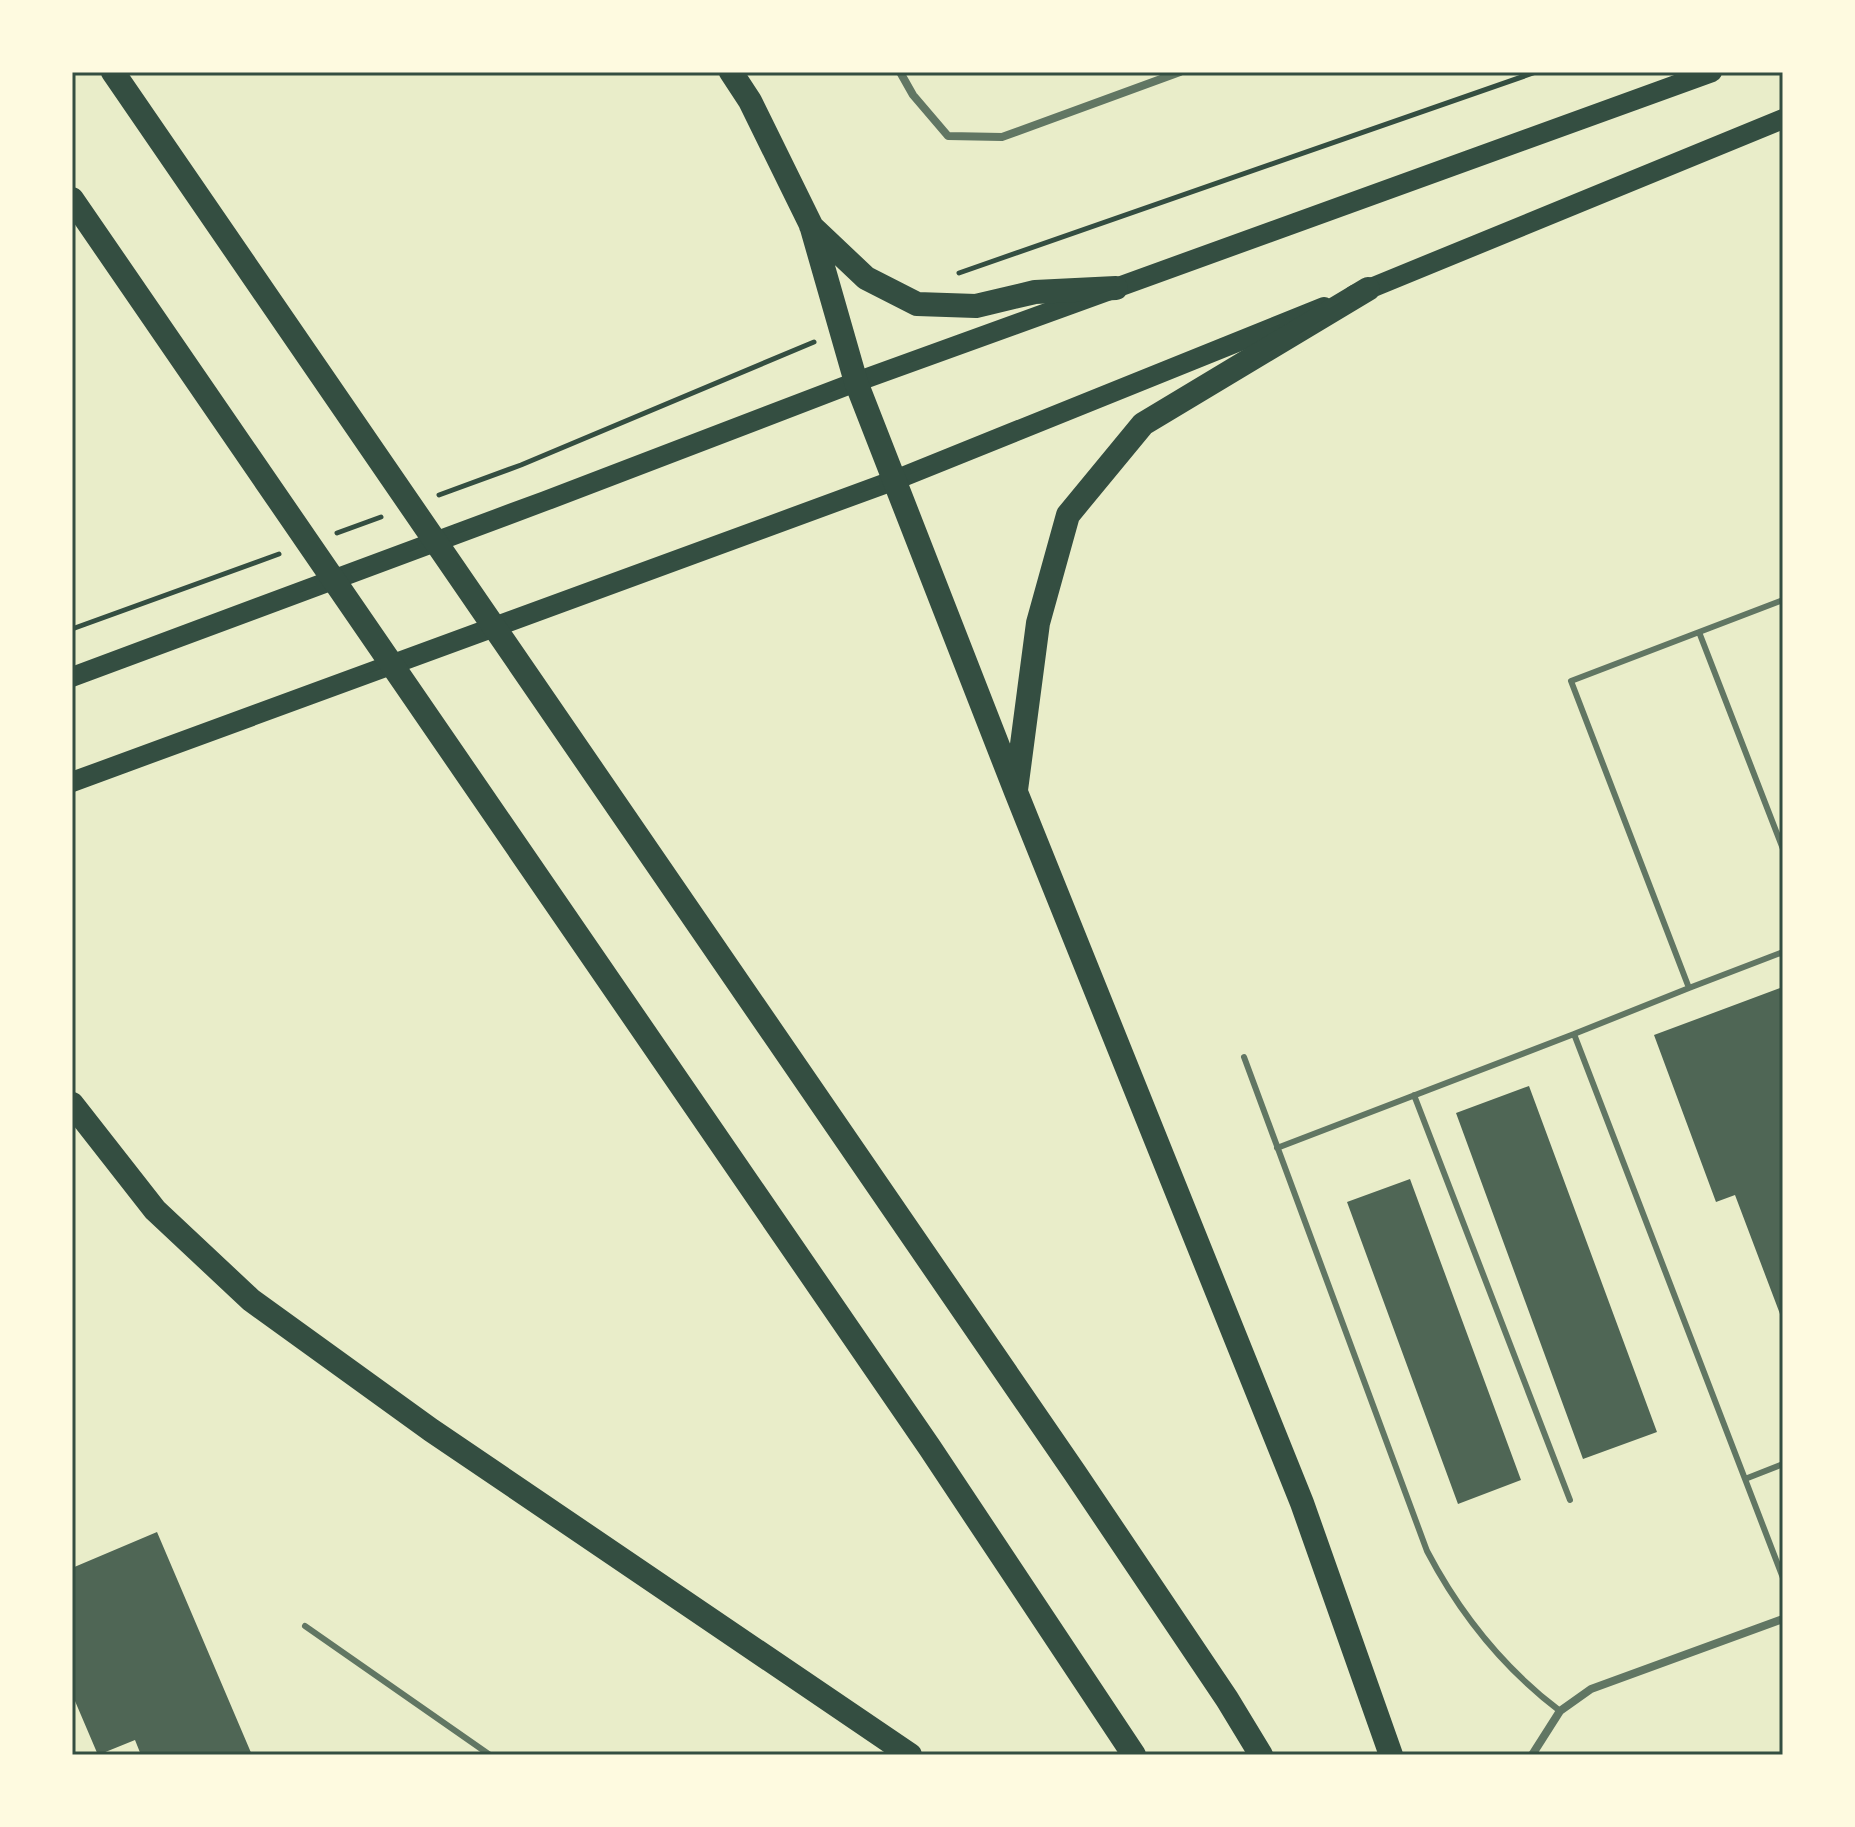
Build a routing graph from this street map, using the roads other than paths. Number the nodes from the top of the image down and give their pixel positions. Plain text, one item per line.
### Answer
1 (113, 72) edge
2 (731, 72) edge
3 (900, 72) edge
4 (1180, 72) edge
5 (1712, 72) edge
6 (1783, 119) edge
7 (72, 199) edge
8 (811, 225) junction
9 (1116, 288) junction
10 (1368, 289) junction
11 (856, 382) junction
12 (895, 480) junction
13 (1783, 600) edge
14 (1699, 632) junction
15 (72, 677) edge
16 (72, 782) edge
17 (1016, 792) junction
18 (1783, 849) edge
19 (1783, 952) edge
20 (1689, 988) junction
21 (1574, 1034) junction
22 (1244, 1057) dead end
23 (1414, 1095) junction
24 (73, 1108) edge
25 (1277, 1148) junction
26 (1783, 1464) edge
27 (1745, 1479) junction
28 (1570, 1500) dead end
29 (1783, 1578) edge
30 (1783, 1619) edge
31 (305, 1626) dead end
32 (1560, 1711) junction
33 (490, 1755) edge
34 (910, 1755) edge
35 (1134, 1755) edge
36 (1261, 1755) edge
37 (1391, 1755) edge
38 (1532, 1755) edge

1 - 36 highway
2 - 8 highway
3 - 4 street
5 - 9 main road
6 - 10 main road
7 - 35 highway
8 - 9 highway
8 - 11 highway
9 - 11 main road
10 - 12 main road
10 - 17 highway
11 - 12 highway
11 - 15 main road
12 - 16 main road
12 - 17 highway
13 - 14 lane
14 - 18 lane
14 - 20 lane
17 - 37 highway
19 - 20 lane
20 - 21 lane
21 - 23 lane
21 - 27 lane
22 - 25 lane
23 - 25 lane
23 - 28 lane
24 - 34 highway
25 - 32 lane
26 - 27 lane
27 - 29 lane
30 - 32 street
31 - 33 lane
32 - 38 street

